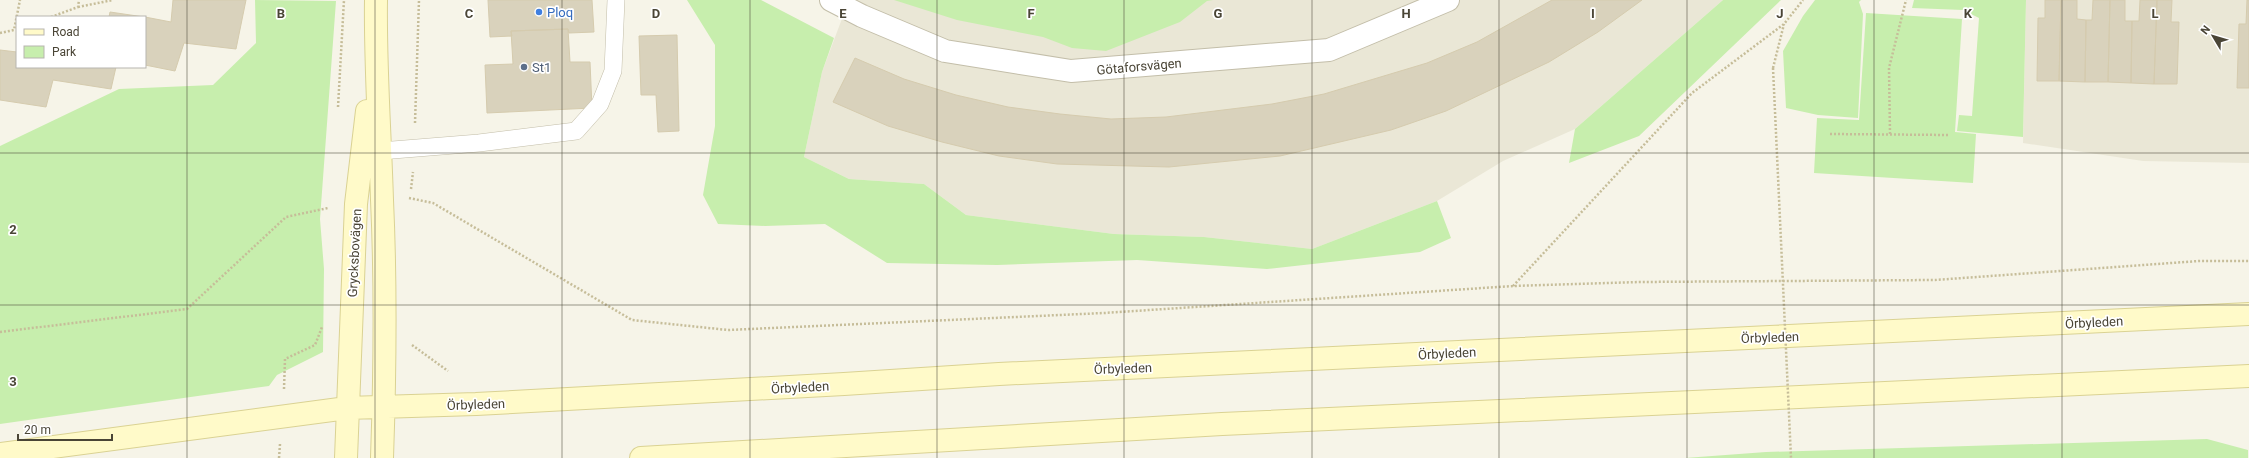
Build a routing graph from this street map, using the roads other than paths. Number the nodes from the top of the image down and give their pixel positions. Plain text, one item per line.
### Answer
1 (376, 0) edge
2 (616, 0) edge
3 (831, 0) edge
4 (1448, 0) edge
5 (371, 152) junction
6 (2249, 314) edge
7 (2249, 376) edge
8 (347, 408) junction
9 (384, 408) junction
10 (0, 454) edge
11 (346, 458) edge
12 (382, 458) edge
13 (642, 458) edge

1 - 5 main road, Grycksbovägen
2 - 5 lane
3 - 4 street, Götaforsvägen
5 - 8 main road, Grycksbovägen
5 - 9 main road, Grycksbovägen
6 - 9 main road, Örbyleden
7 - 13 main road
8 - 9 main road, Örbyleden
8 - 10 main road, Örbyleden
8 - 11 main road, Grycksbovägen
9 - 12 main road, Grycksbovägen

